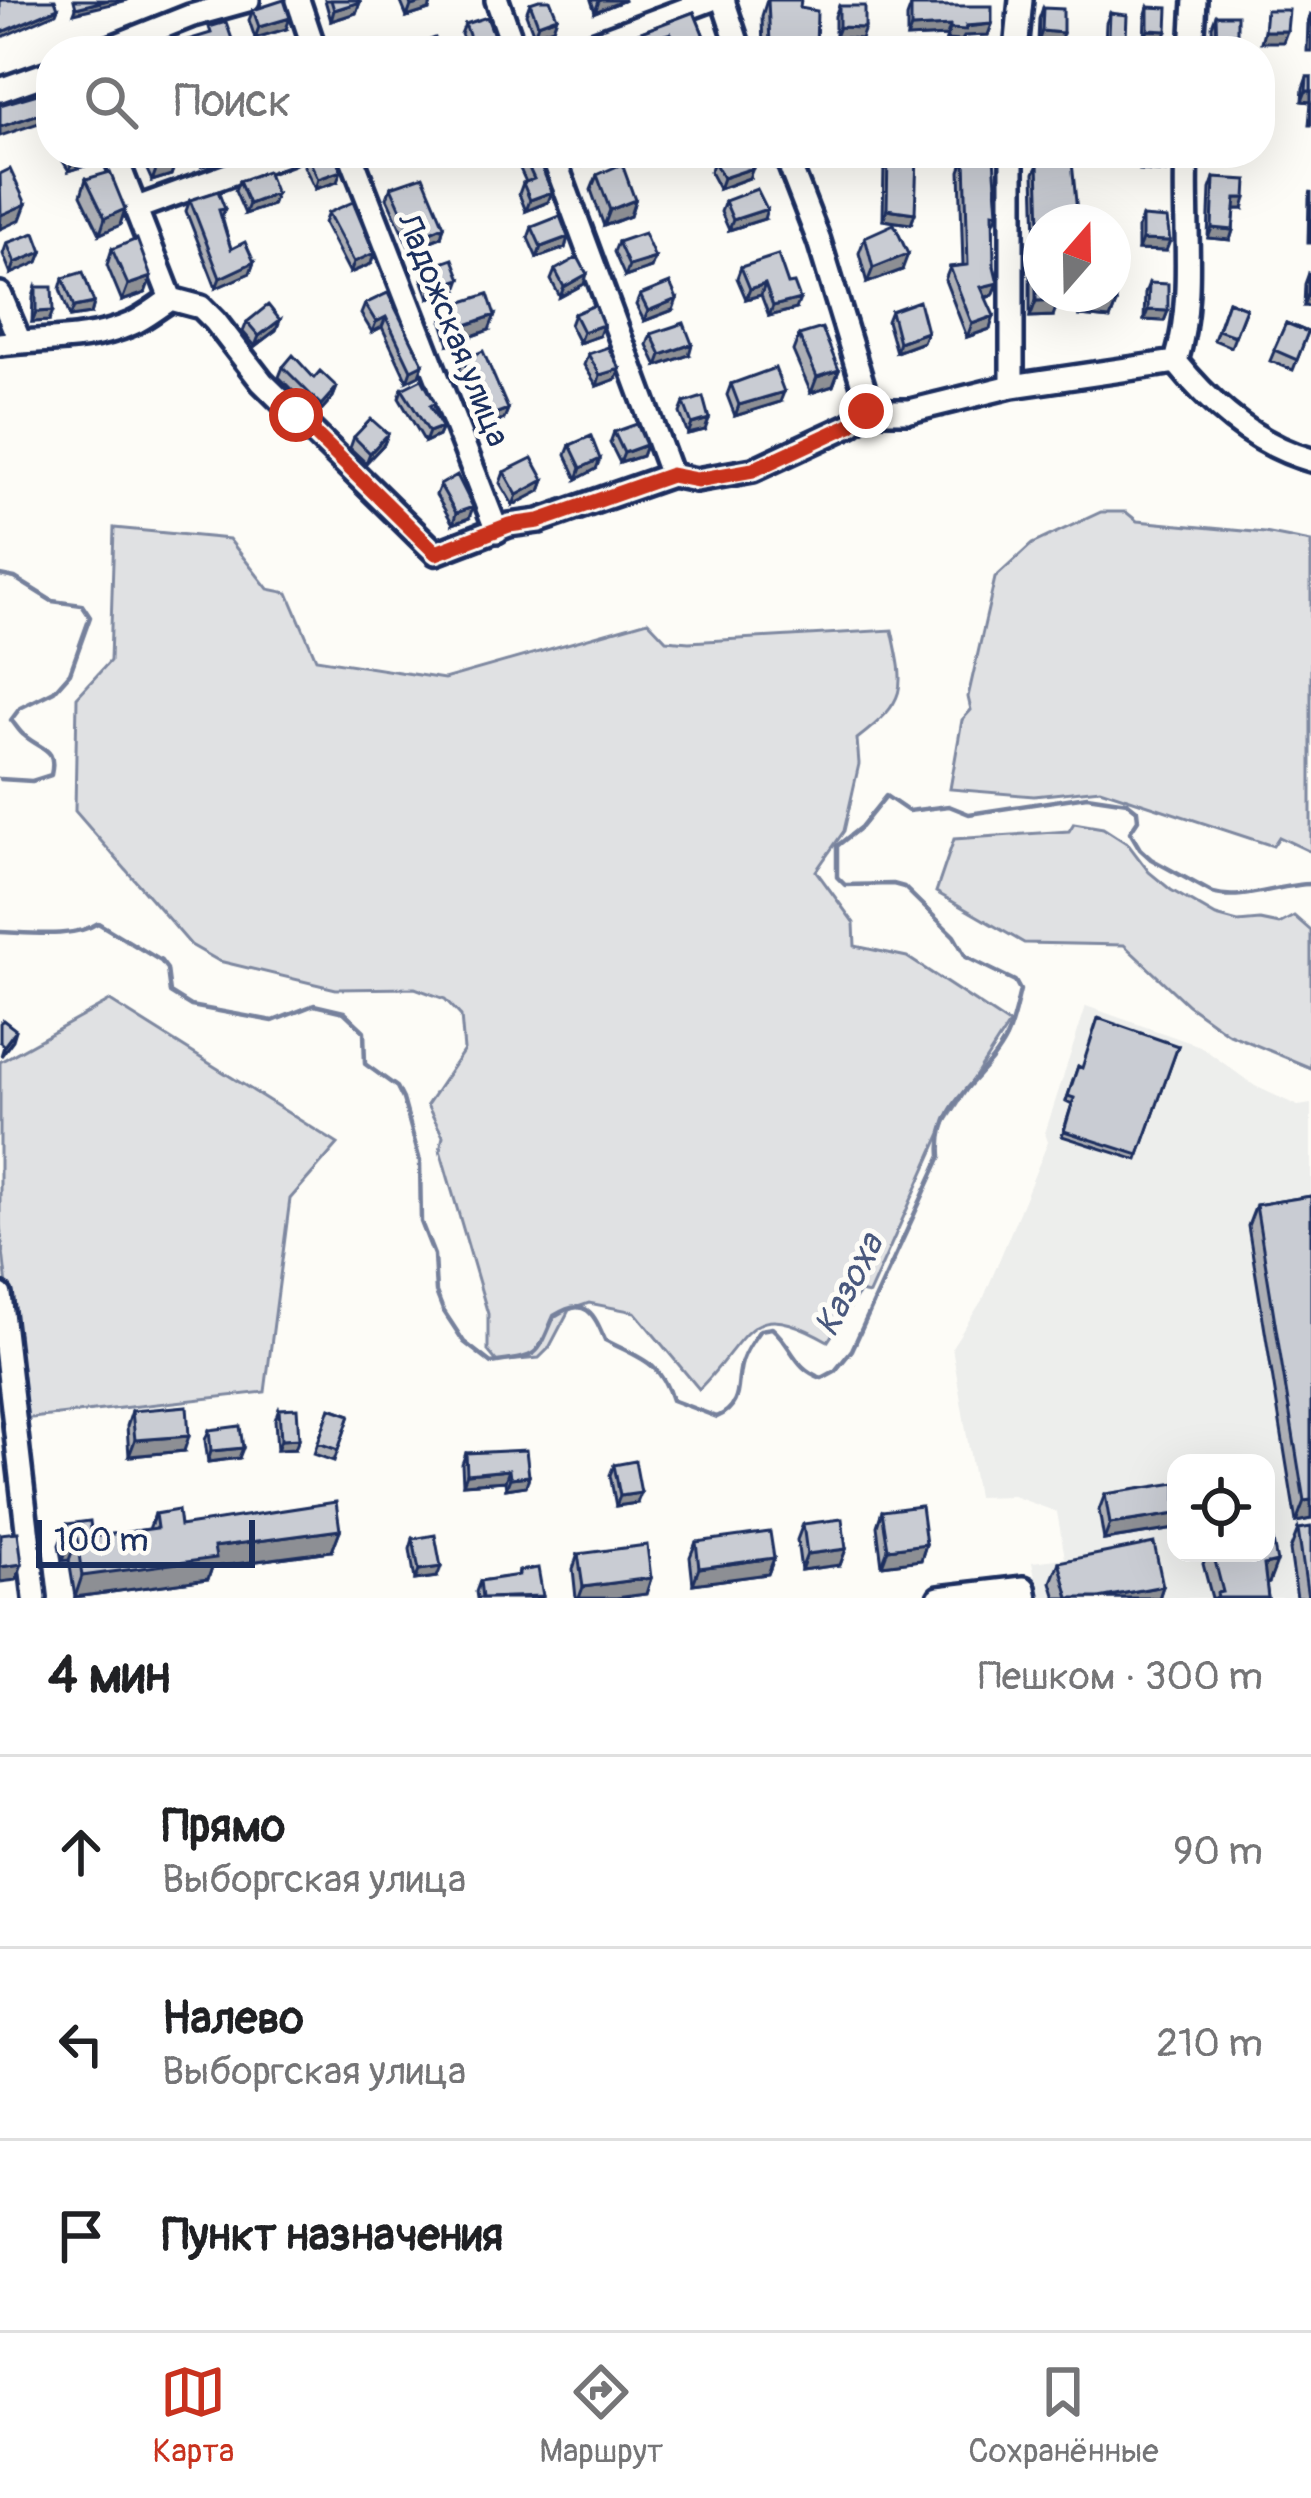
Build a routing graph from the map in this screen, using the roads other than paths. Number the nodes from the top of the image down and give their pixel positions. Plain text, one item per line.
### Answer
1 (248, 0) edge
2 (298, 0) edge
3 (497, 0) edge
4 (710, 0) edge
5 (723, 0) edge
6 (1021, 0) edge
7 (1195, 0) edge
8 (140, 36) edge
9 (310, 36) edge
10 (510, 36) edge
11 (614, 36) edge
12 (735, 36) edge
13 (1017, 36) edge
14 (1193, 36) edge
15 (36, 77) edge
16 (0, 90) edge
17 (120, 168) edge
18 (247, 168) edge
19 (356, 168) edge
20 (558, 168) edge
21 (790, 168) edge
22 (1012, 168) edge
23 (1187, 168) edge
24 (137, 208) junction
25 (0, 294) edge
26 (172, 299) junction
27 (10, 343) edge
28 (1176, 362) junction
29 (1012, 386) junction
30 (868, 403) junction
31 (1311, 460) edge
32 (671, 475) junction
33 (497, 530) junction
34 (0, 1295) edge
35 (3, 1341) edge
36 (1025, 1593) edge
37 (35, 1598) edge
38 (939, 1598) edge

1 - 8 street
2 - 9 street
3 - 10 street
4 - 11 street
5 - 12 street
6 - 13 street
7 - 14 street
15 - 16 street
17 - 24 street
18 - 24 street
19 - 33 street, Ладожская улица
20 - 32 street
21 - 30 street
22 - 29 street
23 - 28 street
24 - 26 street
25 - 27 street
26 - 27 street
26 - 33 street
28 - 29 street
28 - 31 street
29 - 30 street
30 - 32 street
32 - 33 street
34 - 35 street
35 - 37 street
36 - 38 street

